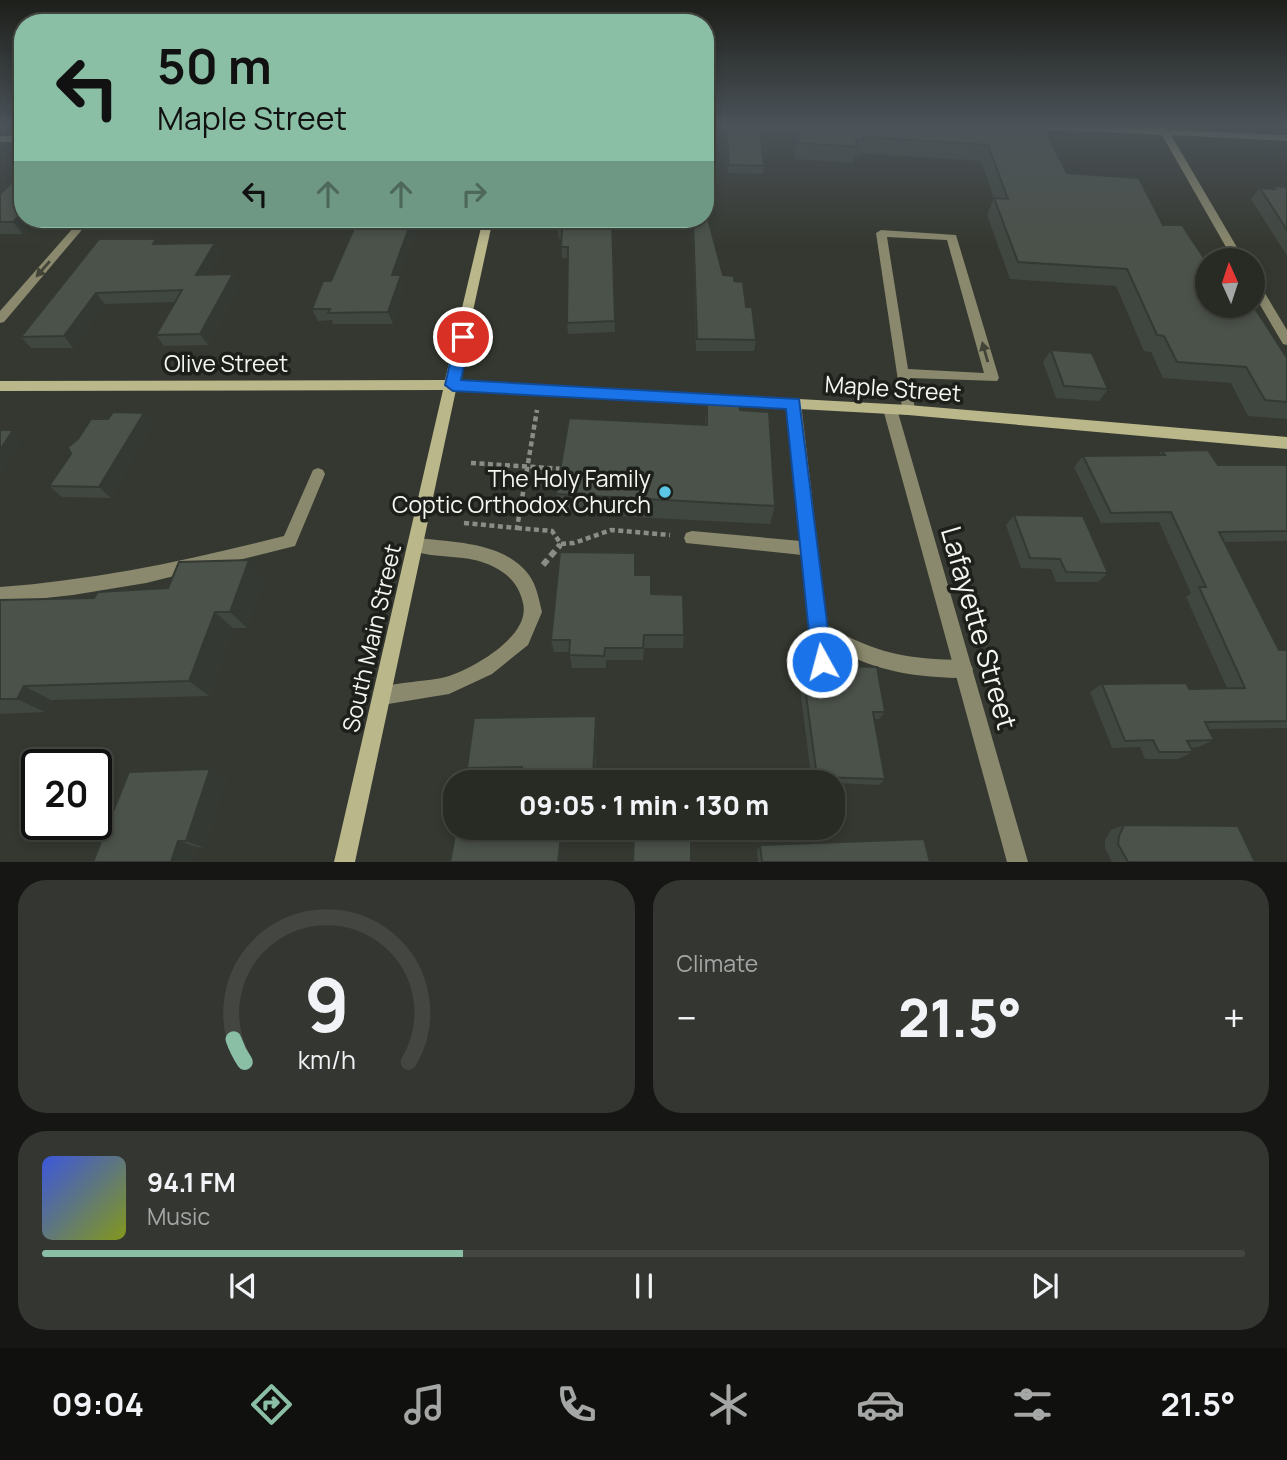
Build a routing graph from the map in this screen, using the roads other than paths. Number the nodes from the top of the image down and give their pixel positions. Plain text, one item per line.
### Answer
1 (1185, 166) edge
2 (78, 228) edge
3 (486, 228) edge
4 (1232, 248) edge
5 (1265, 303) edge
6 (0, 319) edge
7 (1287, 341) edge
8 (902, 373) junction
9 (453, 385) junction
10 (0, 386) edge
11 (794, 404) junction
12 (899, 410) junction
13 (1287, 443) edge
14 (318, 474) dead end
15 (692, 538) road end
16 (416, 545) junction
17 (810, 549) junction
18 (0, 595) edge
19 (818, 629) junction
20 (822, 662) dead end
21 (964, 669) junction
22 (382, 695) junction
23 (344, 862) edge
24 (1018, 862) edge

1 - 4 street
2 -> 6 street
3 - 9 main road, South Main Street
5 - 7 street
8 -> 8 street, Lafayette Street
8 - 12 street, Lafayette Street
9 - 10 main road, Olive Street
9 - 11 main road, Maple Street
9 - 16 main road, South Main Street
11 - 12 main road, Maple Street
11 - 17 street
12 - 13 main road, Maple Street
12 - 21 street, Lafayette Street
14 - 18 street
15 - 17 street
16 - 22 main road, South Main Street
16 - 22 street
17 - 19 street
19 - 20 street
19 - 21 street
21 - 24 street, Lafayette Street
22 - 23 main road, South Main Street

